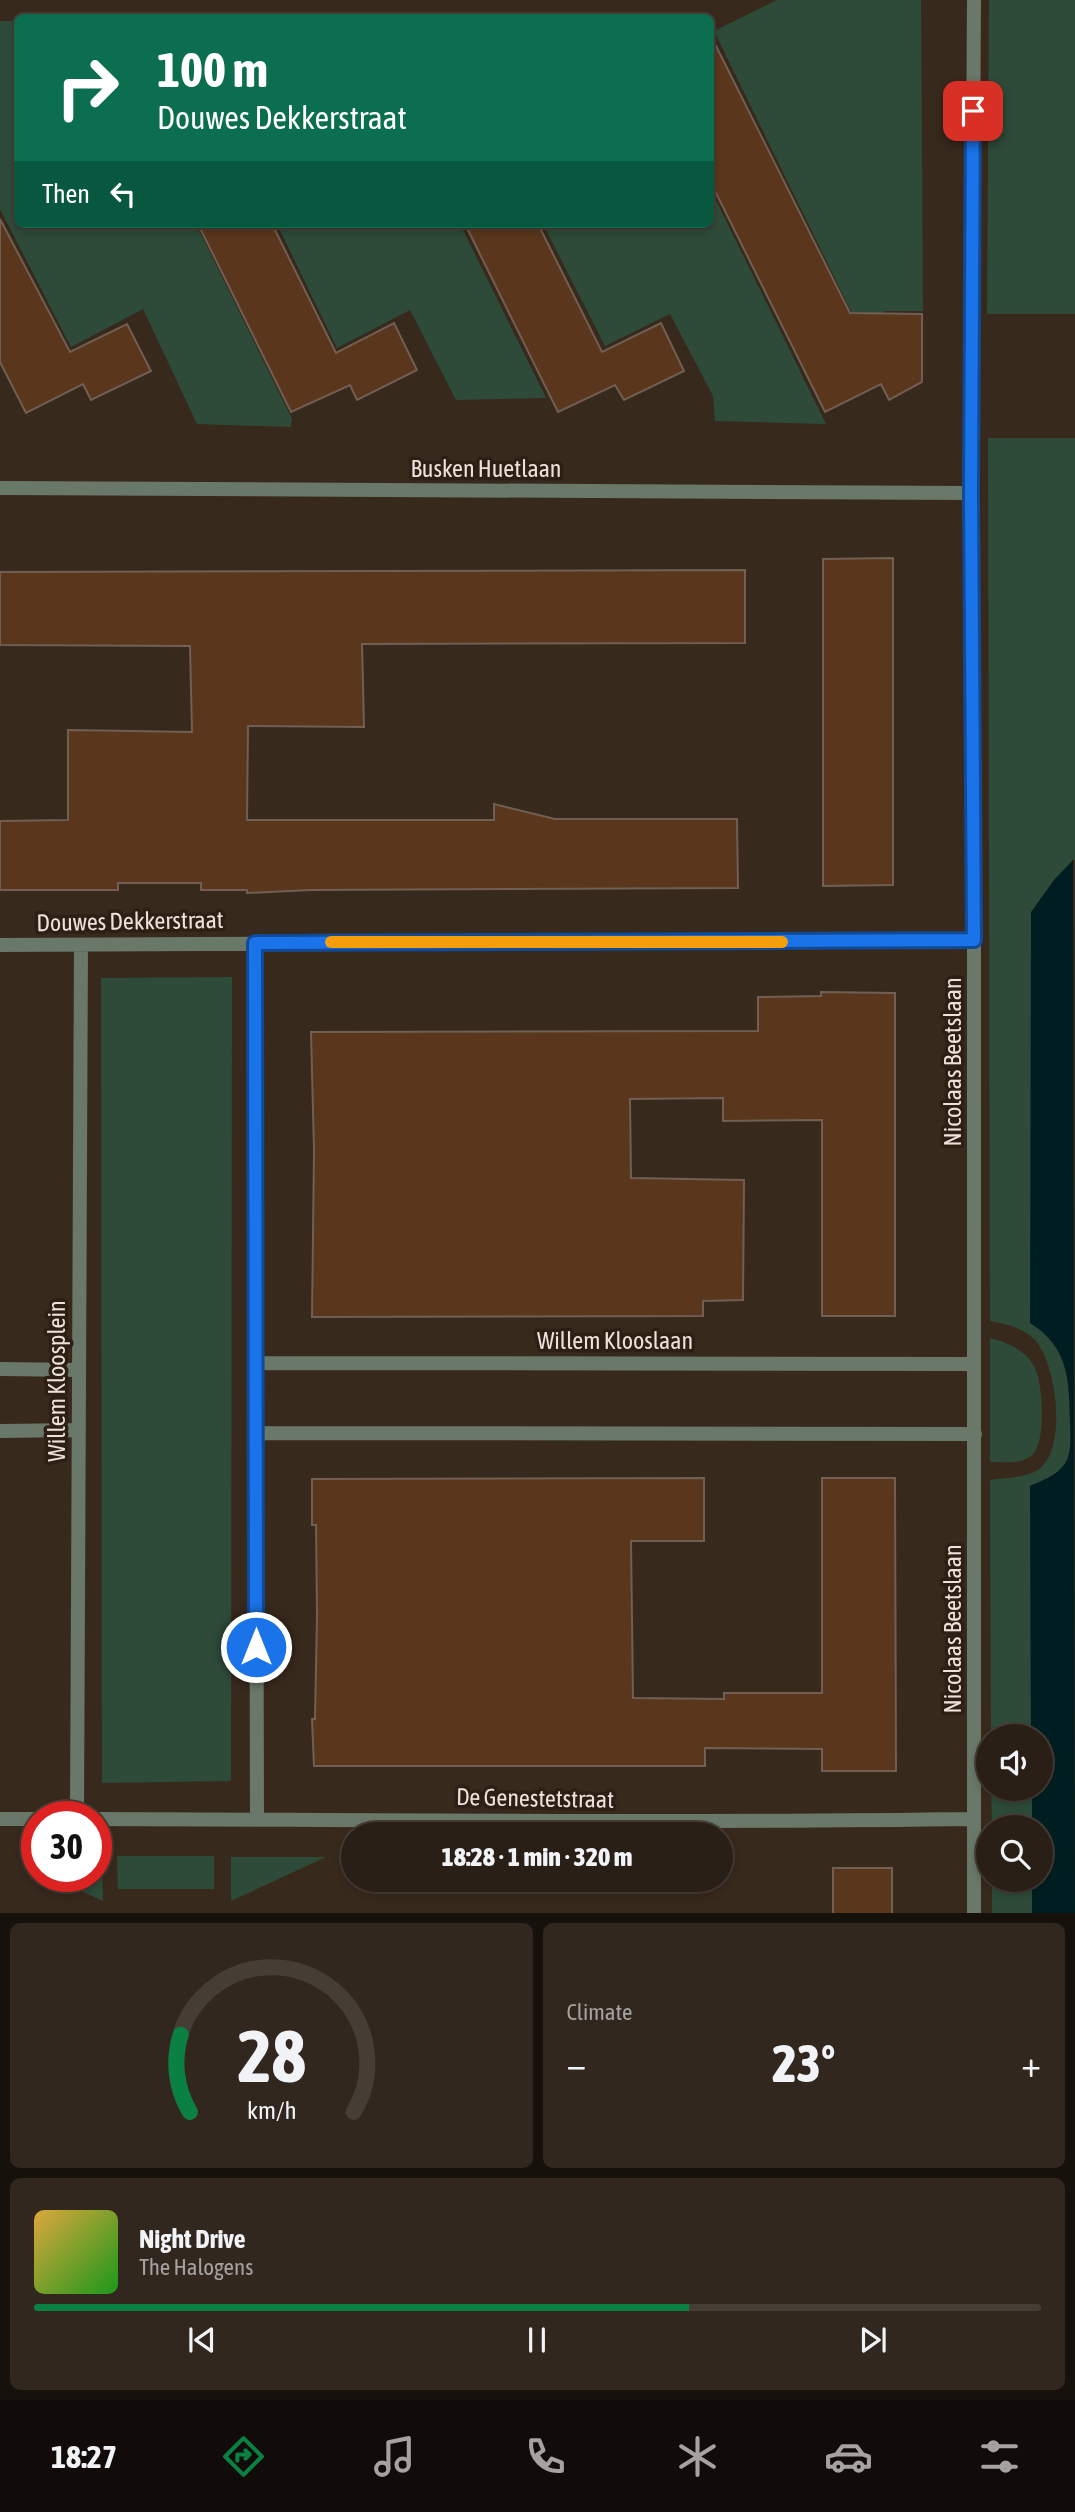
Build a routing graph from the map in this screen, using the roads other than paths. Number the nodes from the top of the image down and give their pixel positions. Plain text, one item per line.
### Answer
1 (974, 0) edge
2 (0, 488) edge
3 (971, 493) junction
4 (974, 940) junction
5 (255, 943) junction
6 (0, 945) edge
7 (81, 945) junction
8 (256, 1363) junction
9 (974, 1364) junction
10 (0, 1369) edge
11 (79, 1370) junction
12 (79, 1430) junction
13 (0, 1431) edge
14 (256, 1433) junction
15 (975, 1434) junction
16 (77, 1801) edge
17 (0, 1819) edge
18 (21, 1819) edge
19 (112, 1819) edge
20 (257, 1819) junction
21 (974, 1819) junction
22 (974, 1913) edge

1 - 3 street, Nicolaas Beetslaan
2 - 3 street, Busken Huetlaan
3 - 4 street, Nicolaas Beetslaan
4 - 5 street, Douwes Dekkerstraat
4 - 9 street, Nicolaas Beetslaan
5 - 7 street, Douwes Dekkerstraat
5 - 8 street
6 - 7 street, Douwes Dekkerstraat
7 - 11 street, Willem Kloosplein
8 - 9 street, Willem Klooslaan
8 - 14 street
9 - 15 street, Nicolaas Beetslaan
10 - 11 street
11 - 12 street, Willem Kloosplein
12 - 13 street
12 - 16 street, Willem Kloosplein
14 - 15 street
14 - 20 street
15 - 21 street, Nicolaas Beetslaan
17 - 18 street
19 - 20 street, De Genestetstraat
20 - 21 street, De Genestetstraat
21 - 22 street, Nicolaas Beetslaan

